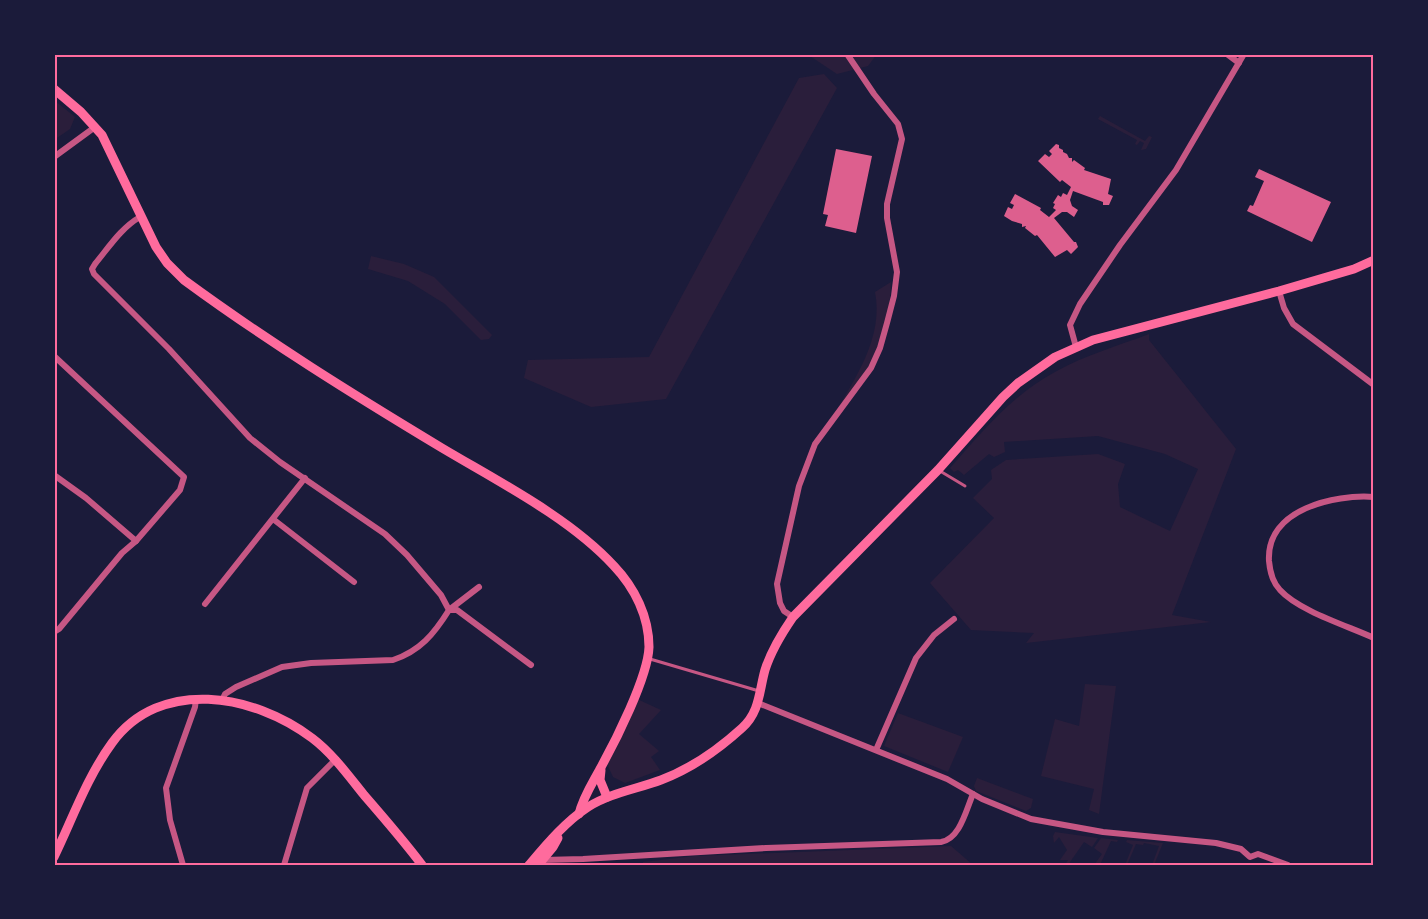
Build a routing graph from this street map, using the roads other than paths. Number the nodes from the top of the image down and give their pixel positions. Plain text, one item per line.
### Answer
1 (847, 54) edge
2 (1227, 54) edge
3 (1244, 54) edge
4 (1239, 63) junction
5 (54, 90) edge
6 (95, 127) junction
7 (54, 157) edge
8 (140, 217) junction
9 (1374, 260) edge
10 (1279, 291) junction
11 (1076, 347) junction
12 (54, 356) edge
13 (1374, 385) edge
14 (938, 470) junction
15 (54, 475) edge
16 (305, 478) junction
17 (965, 486) dead end
18 (1374, 496) edge
19 (273, 519) junction
20 (136, 541) junction
21 (354, 582) dead end
22 (479, 587) dead end
23 (206, 604) dead end
24 (449, 610) junction
25 (793, 617) junction
26 (954, 619) dead end
27 (54, 632) edge
28 (1374, 638) edge
29 (648, 658) junction
30 (531, 665) dead end
31 (761, 691) junction
32 (196, 698) junction
33 (222, 700) junction
34 (758, 703) junction
35 (876, 750) junction
36 (335, 760) junction
37 (601, 767) junction
38 (973, 794) junction
39 (608, 797) junction
40 (579, 814) junction
41 (561, 830) junction
42 (54, 857) edge
43 (1250, 857) junction
44 (413, 861) edge
45 (541, 862) edge
46 (183, 865) edge
47 (284, 865) edge
48 (422, 865) edge
49 (529, 865) edge
50 (1252, 865) edge
51 (1288, 865) edge

1 - 25 street
2 - 4 street
3 - 4 street
4 - 11 street
5 - 6 main road
6 - 7 street
6 - 8 main road
8 - 16 street
8 - 29 main road
9 - 10 main road
10 - 11 main road
10 - 13 street
11 - 14 main road
12 - 20 street
14 - 17 lane
14 - 25 main road
15 - 20 street
16 - 19 street
16 - 24 street
18 - 28 street
19 - 21 street
19 - 23 street
20 - 27 street
22 - 24 street
24 - 30 street
24 - 33 street
25 - 31 main road
26 - 35 street
29 - 31 lane
29 - 37 main road
31 - 34 main road
32 - 33 main road
32 - 42 main road
32 - 46 street
33 - 36 main road
34 - 35 street
34 - 39 main road
35 - 38 street
36 - 44 main road
36 - 47 street
37 - 39 main road
37 - 40 main road
38 - 43 street
38 - 45 street
39 - 40 main road
40 - 41 main road
41 - 45 main road
41 - 49 main road
43 - 50 street
43 - 51 street
44 - 48 main road

